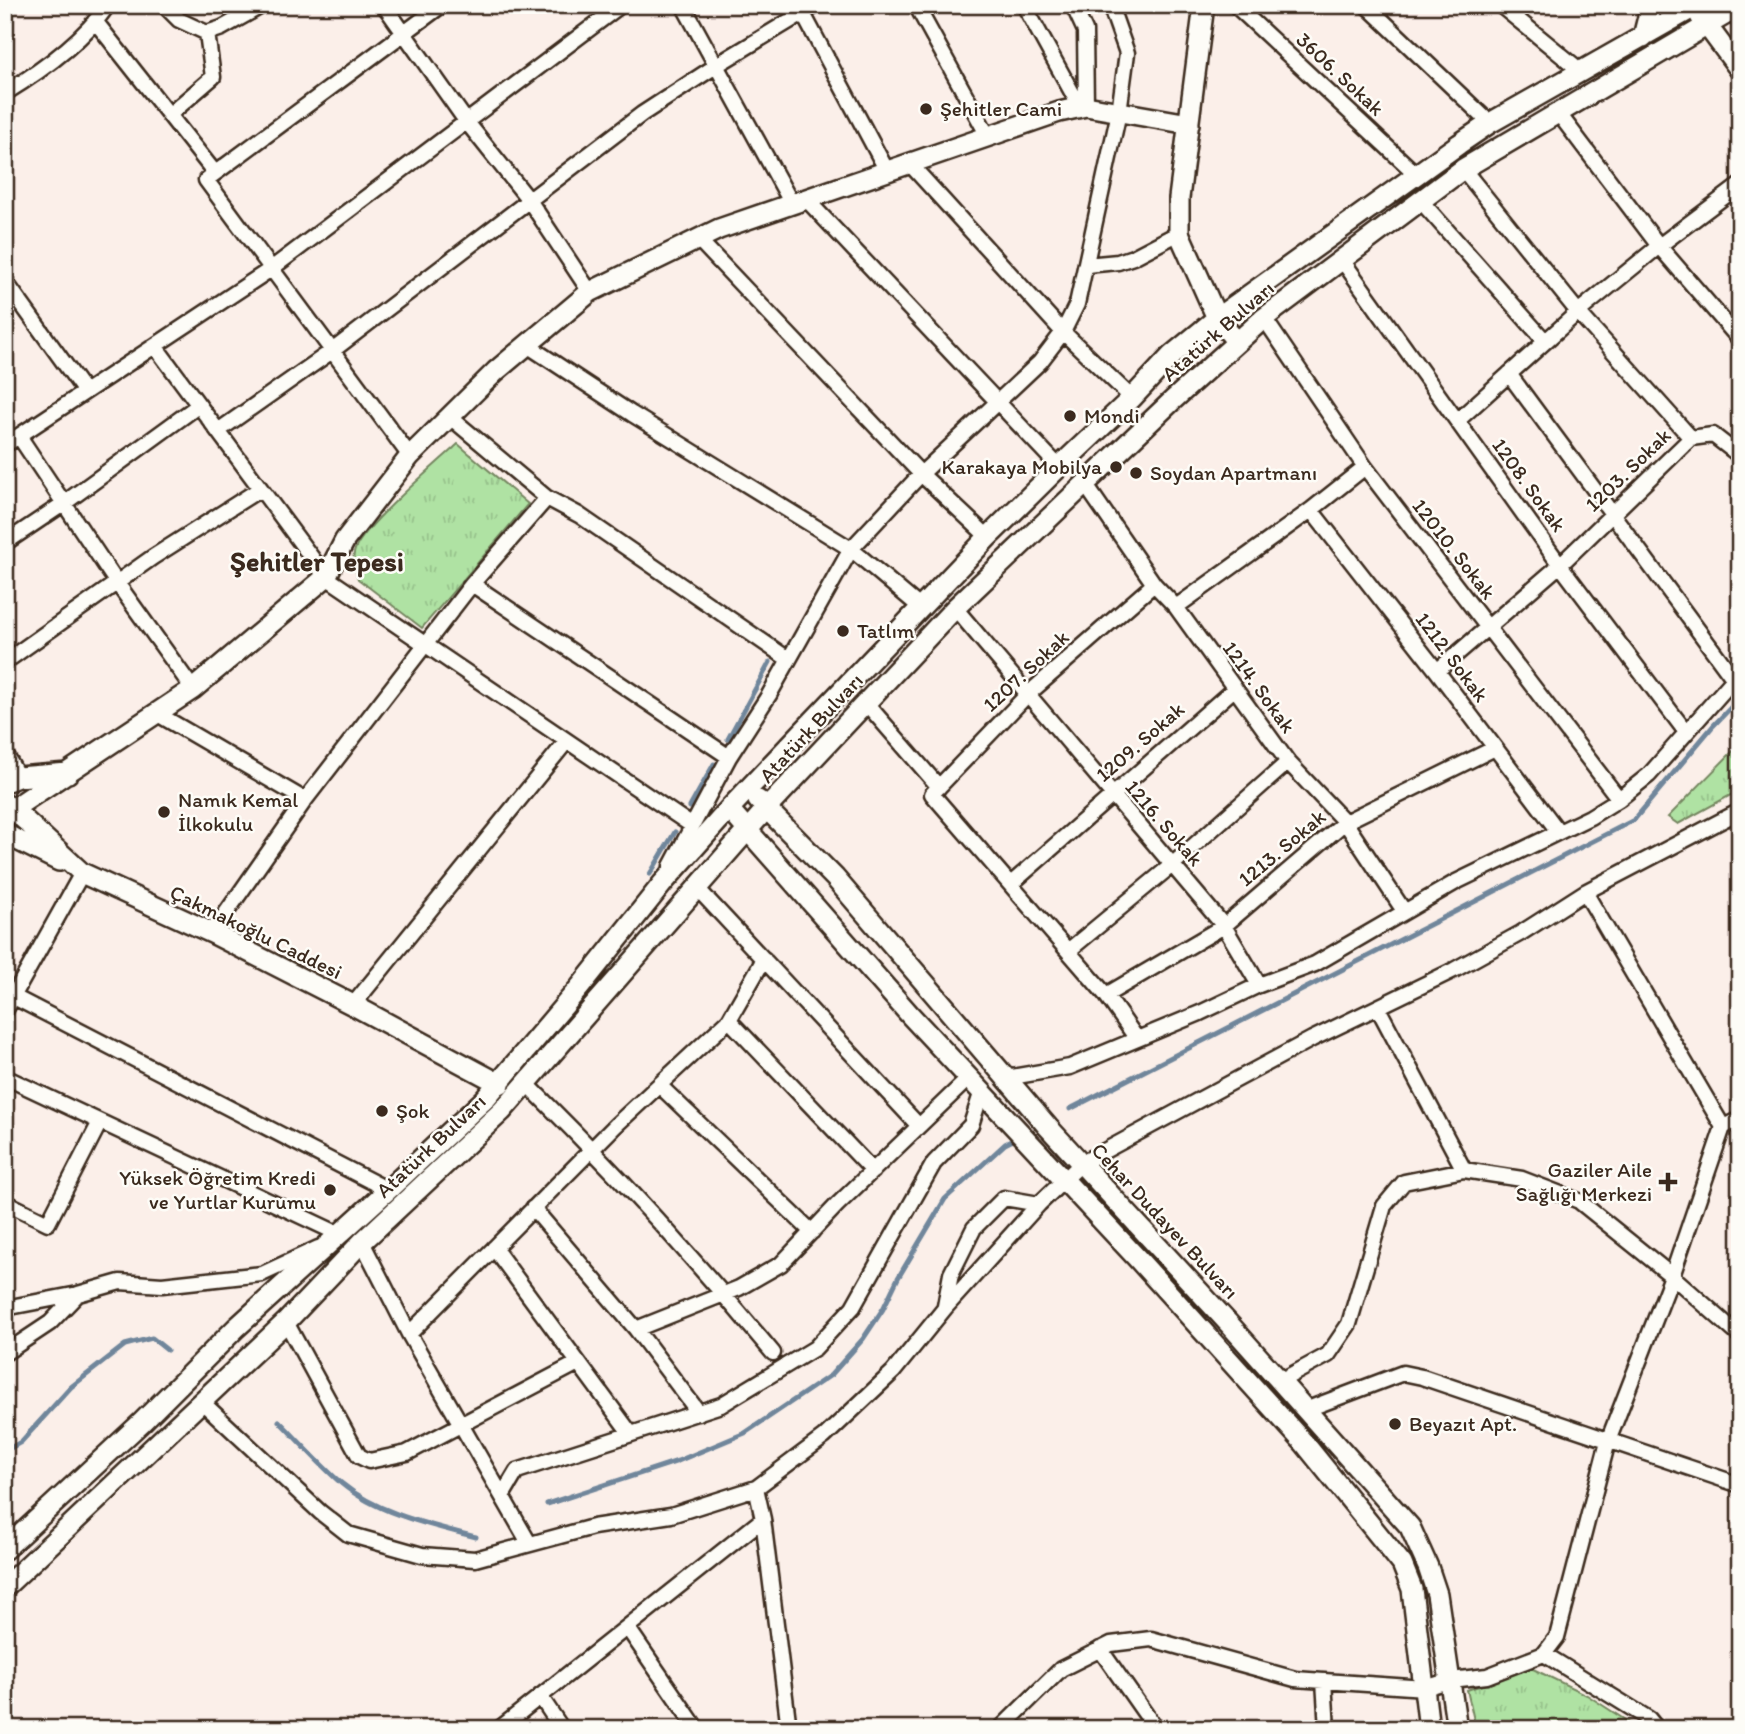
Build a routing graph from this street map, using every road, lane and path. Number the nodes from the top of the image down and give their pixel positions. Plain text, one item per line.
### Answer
1 (108, 5) edge
2 (164, 5) edge
3 (263, 5) edge
4 (383, 5) edge
5 (442, 5) edge
6 (621, 5) edge
7 (683, 5) edge
8 (916, 5) edge
9 (1024, 5) edge
10 (1073, 5) edge
11 (1110, 5) edge
12 (1204, 5) edge
13 (1235, 5) edge
14 (1366, 5) edge
15 (1500, 5) edge
16 (1651, 5) edge
17 (1693, 6) edge
18 (1740, 6) edge
19 (806, 8) edge
20 (95, 21) junction
21 (1707, 25) junction
22 (207, 33) junction
23 (405, 33) junction
24 (1643, 37) junction
25 (715, 66) junction
26 (1740, 70) edge
27 (1582, 72) junction
28 (5, 93) edge
29 (1083, 106) junction
30 (1119, 112) junction
31 (1559, 114) junction
32 (169, 115) junction
33 (466, 121) junction
34 (1490, 123) junction
35 (1189, 124) junction
36 (988, 136) junction
37 (910, 164) junction
38 (1463, 169) junction
39 (887, 171) junction
40 (215, 173) junction
41 (1416, 174) junction
42 (1740, 186) edge
43 (530, 200) junction
44 (1420, 200) junction
45 (799, 201) junction
46 (1179, 233) junction
47 (698, 239) junction
48 (1659, 246) junction
49 (1342, 260) junction
50 (1086, 265) junction
51 (271, 269) junction
52 (5, 281) edge
53 (590, 292) junction
54 (1578, 312) junction
55 (1217, 318) junction
56 (1264, 318) junction
57 (1063, 332) junction
58 (1740, 340) edge
59 (1545, 341) junction
60 (1237, 342) junction
61 (527, 345) junction
62 (155, 346) junction
63 (332, 351) junction
64 (1509, 374) junction
65 (85, 392) junction
66 (1132, 398) junction
67 (996, 402) junction
68 (199, 405) junction
69 (450, 416) junction
70 (1457, 421) junction
71 (218, 431) junction
72 (19, 436) junction
73 (1691, 438) junction
74 (5, 445) edge
75 (410, 456) junction
76 (1740, 456) edge
77 (1059, 467) junction
78 (1365, 467) junction
79 (922, 474) junction
80 (1085, 484) junction
81 (260, 489) junction
82 (547, 498) junction
83 (63, 504) junction
84 (1311, 510) junction
85 (1612, 514) junction
86 (988, 537) junction
87 (5, 542) edge
88 (852, 549) junction
89 (1560, 565) junction
90 (326, 577) junction
91 (117, 583) junction
92 (472, 584) junction
93 (1154, 584) junction
94 (1175, 607) junction
95 (921, 608) junction
96 (955, 608) junction
97 (1488, 628) junction
98 (424, 645) junction
99 (788, 659) junction
100 (5, 662) edge
101 (1437, 671) junction
102 (1737, 676) edge
103 (193, 689) junction
104 (1234, 689) junction
105 (1027, 695) junction
106 (866, 703) junction
107 (156, 713) junction
108 (1686, 732) junction
109 (566, 742) junction
110 (1495, 748) junction
111 (5, 753) edge
112 (729, 757) junction
113 (1288, 762) junction
114 (69, 773) junction
115 (11, 779) edge
116 (749, 789) junction
117 (936, 790) junction
118 (1112, 794) junction
119 (1619, 799) junction
120 (304, 800) junction
121 (8, 809) edge
122 (729, 809) junction
123 (766, 809) junction
124 (1740, 811) edge
125 (1345, 822) junction
126 (691, 825) junction
127 (1558, 831) junction
128 (747, 832) junction
129 (5, 834) edge
130 (1172, 865) junction
131 (82, 873) junction
132 (663, 883) junction
133 (1011, 884) junction
134 (697, 888) junction
135 (1585, 892) junction
136 (1404, 911) junction
137 (1223, 926) junction
138 (212, 933) junction
139 (1068, 951) junction
140 (764, 959) junction
141 (1259, 985) junction
142 (1106, 995) junction
143 (14, 997) junction
144 (353, 1005) junction
145 (1378, 1007) junction
146 (5, 1011) edge
147 (729, 1020) junction
148 (1137, 1039) junction
149 (5, 1077) edge
150 (1006, 1078) junction
151 (526, 1083) junction
152 (500, 1084) junction
153 (659, 1085) junction
154 (975, 1085) junction
155 (1740, 1119) edge
156 (100, 1122) junction
157 (919, 1126) junction
158 (1723, 1127) junction
159 (592, 1149) junction
160 (1082, 1163) junction
161 (1464, 1170) junction
162 (873, 1171) junction
163 (1064, 1179) junction
164 (388, 1190) junction
165 (5, 1202) edge
166 (1039, 1204) junction
167 (533, 1208) junction
168 (812, 1232) junction
169 (336, 1238) junction
170 (362, 1242) junction
171 (494, 1248) junction
172 (1672, 1276) junction
173 (78, 1294) junction
174 (724, 1294) junction
175 (5, 1308) edge
176 (945, 1308) junction
177 (286, 1322) junction
178 (636, 1329) junction
179 (409, 1334) junction
180 (1740, 1336) edge
181 (5, 1353) edge
182 (773, 1353) dead end
183 (578, 1363) junction
184 (1280, 1381) junction
185 (202, 1402) junction
186 (1305, 1409) junction
187 (699, 1413) junction
188 (460, 1425) junction
189 (631, 1434) junction
190 (1608, 1441) junction
191 (1740, 1485) edge
192 (756, 1488) junction
193 (502, 1496) junction
194 (763, 1519) junction
195 (529, 1543) junction
196 (5, 1549) edge
197 (5, 1587) edge
198 (627, 1627) junction
199 (1100, 1649) junction
200 (1544, 1654) junction
201 (1451, 1680) junction
202 (1324, 1681) junction
203 (1425, 1688) junction
204 (540, 1696) junction
205 (1002, 1728) edge
206 (499, 1729) edge
207 (562, 1729) edge
208 (697, 1729) edge
209 (789, 1729) edge
210 (1156, 1729) edge
211 (1328, 1729) edge
212 (1429, 1729) edge
213 (1457, 1729) edge
214 (1657, 1729) edge

1 - 20 street
2 - 22 street
3 - 22 street
4 - 23 street
5 - 23 street
6 - 33 street
7 - 25 street
8 - 36 street
9 - 29 street
10 - 29 street
11 - 30 street
12 - 35 street
13 - 41 street, 3606. Sokak
14 - 34 street
15 - 27 street
16 - 24 street
17 - 21 street
17 - 24 street, Atatürk Bulvarı
18 - 21 street, Atatürk Bulvarı
19 - 25 street
19 - 39 street
20 - 28 street
20 - 32 street
21 - 26 street
21 - 31 street, Atatürk Bulvarı
22 - 32 street
23 - 33 street
23 - 40 street
24 - 27 street, Atatürk Bulvarı
25 - 43 street
25 - 45 street
27 - 34 street, Atatürk Bulvarı
29 - 30 street
29 - 36 street
30 - 35 street
30 - 50 street
31 - 38 street, Atatürk Bulvarı
31 - 48 street
32 - 40 street
33 - 43 street
33 - 51 street
34 - 41 street, Atatürk Bulvarı
35 - 46 street
36 - 37 street
37 - 39 street
37 - 57 street
38 - 44 street, Atatürk Bulvarı
38 - 54 street
39 - 45 street
40 - 51 street
41 - 55 street, Atatürk Bulvarı
42 - 48 street
43 - 53 street
43 - 63 street
44 - 49 street, Atatürk Bulvarı
44 - 59 street
45 - 47 street
45 - 67 street
46 - 50 street
46 - 55 street
47 - 53 street
47 - 79 street
48 - 54 street
48 - 58 street
49 - 56 street, Atatürk Bulvarı
49 - 70 street, 1208. Sokak
50 - 57 street
51 - 62 street
51 - 63 street
52 - 65 street
53 - 61 street
54 - 59 street
54 - 73 street
55 - 60 street
55 - 66 street, Atatürk Bulvarı
56 - 60 street, Atatürk Bulvarı
56 - 78 street, 12010. Sokak
57 - 66 street
57 - 67 street
59 - 64 street
60 - 80 street, Atatürk Bulvarı
61 - 69 street
61 - 88 street
62 - 65 street
62 - 68 street
63 - 71 street
63 - 75 street
64 - 70 street
64 - 85 street
65 - 72 street
66 - 77 street, Atatürk Bulvarı
67 - 77 street
67 - 79 street
68 - 71 street
68 - 83 street
69 - 75 street
69 - 82 street
70 - 89 street, 1208. Sokak
71 - 81 street
72 - 74 street
72 - 83 street
73 - 76 street
73 - 85 street, 1203. Sokak
75 - 90 street
77 - 86 street, Atatürk Bulvarı
78 - 84 street
78 - 97 street, 12010. Sokak
79 - 86 street
79 - 88 street
80 - 93 street, 1214. Sokak
80 - 96 street, Atatürk Bulvarı
81 - 90 street
81 - 91 street
82 - 92 street
82 - 99 street
83 - 87 street
83 - 91 street
84 - 94 street
84 - 101 street, 1212. Sokak
85 - 89 street, 1203. Sokak
85 - 102 street
86 - 95 street, Atatürk Bulvarı
88 - 95 street
88 - 99 street
89 - 97 street, 1203. Sokak
89 - 108 street, 1208. Sokak
90 - 98 street
90 - 103 street
91 - 100 street
91 - 103 street
92 - 98 street
92 - 112 street
93 - 94 street, 1214. Sokak
93 - 105 street, 1207. Sokak
94 - 104 street, 1214. Sokak
95 - 116 street, Atatürk Bulvarı
96 - 105 street, 1216. Sokak
96 - 106 street, Atatürk Bulvarı
97 - 101 street, 1203. Sokak
97 - 119 street, 12010. Sokak
98 - 109 street
98 - 120 street
99 - 112 street
101 - 110 street, 1212. Sokak
102 - 108 street
103 - 107 street
104 - 113 street, 1214. Sokak
104 - 118 street, 1209. Sokak
105 - 117 street, 1207. Sokak
105 - 118 street, 1216. Sokak
106 - 117 street
106 - 123 street, Atatürk Bulvarı
107 - 114 street
107 - 120 street
108 - 119 street
109 - 126 street
109 - 144 street
110 - 125 street, 1213. Sokak
110 - 127 street, 1212. Sokak
111 - 115 street
112 - 126 street
113 - 125 street, 1214. Sokak
113 - 130 street
114 - 115 street
114 - 121 street
116 - 122 street, Atatürk Bulvarı
116 - 123 street, Cehar Dudayev Bulvarı
117 - 133 street
118 - 130 street, 1216. Sokak
118 - 133 street, 1209. Sokak
119 - 127 street
120 - 138 street
121 - 131 street, Çakmakoğlu Caddesi
122 - 128 street
122 - 132 street, Atatürk Bulvarı
123 - 128 street, Atatürk Bulvarı
123 - 150 street, Cehar Dudayev Bulvarı
124 - 135 street
125 - 136 street, 1214. Sokak
125 - 137 street, 1213. Sokak
126 - 132 street
127 - 136 street
128 - 134 street, Atatürk Bulvarı
128 - 154 street
129 - 131 street
130 - 137 street, 1216. Sokak
130 - 139 street
131 - 138 street, Çakmakoğlu Caddesi
131 - 143 street
132 - 152 street, Atatürk Bulvarı
133 - 139 street
134 - 140 street
134 - 151 street, Atatürk Bulvarı
135 - 145 street
135 - 158 street
136 - 141 street
137 - 141 street, 1216. Sokak
137 - 142 street, 1213. Sokak
138 - 144 street, Çakmakoğlu Caddesi
139 - 142 street
140 - 147 street
140 - 157 street
141 - 148 street
142 - 148 street
143 - 146 street
143 - 164 street
144 - 152 street, Çakmakoğlu Caddesi
145 - 160 street
145 - 161 street
147 - 153 street
147 - 162 street
148 - 150 street
149 - 156 street
150 - 160 street, Cehar Dudayev Bulvarı
151 - 159 street
151 - 170 street, Atatürk Bulvarı
152 - 164 street, Atatürk Bulvarı
153 - 159 street
153 - 168 street
154 - 157 street
154 - 163 street
154 - 187 street
155 - 158 street
156 - 165 street
156 - 169 street
157 - 162 street
158 - 172 street
159 - 167 street
159 - 174 street
160 - 163 street
160 - 184 street, Cehar Dudayev Bulvarı
161 - 172 street
161 - 184 street
162 - 168 street
163 - 166 street
163 - 203 street
164 - 169 street, Atatürk Bulvarı
166 - 176 street
166 - 176 street
167 - 171 street
167 - 178 street
168 - 174 street
169 - 173 street
169 - 196 street, Atatürk Bulvarı
170 - 177 street, Atatürk Bulvarı
170 - 179 street
171 - 179 street
171 - 183 street
172 - 180 street
172 - 190 street
173 - 175 street
173 - 181 street
174 - 178 street
174 - 182 street
176 - 192 street
177 - 185 street, Atatürk Bulvarı
177 - 188 street
178 - 187 street
179 - 188 street
183 - 188 street
183 - 189 street
184 - 186 street, Cehar Dudayev Bulvarı
185 - 195 street
185 - 197 street, Atatürk Bulvarı
186 - 190 street
186 - 201 street, Cehar Dudayev Bulvarı
187 - 189 street
188 - 193 street
189 - 193 street
190 - 191 street
190 - 200 street
192 - 194 street
192 - 195 street
193 - 195 street
194 - 198 street
194 - 209 street
198 - 204 street
198 - 208 street
199 - 202 street
199 - 205 street
199 - 210 street
200 - 201 street
200 - 214 street
201 - 203 street
201 - 213 street, Cehar Dudayev Bulvarı
202 - 203 street
202 - 211 street
203 - 212 street
204 - 206 street
204 - 207 street

